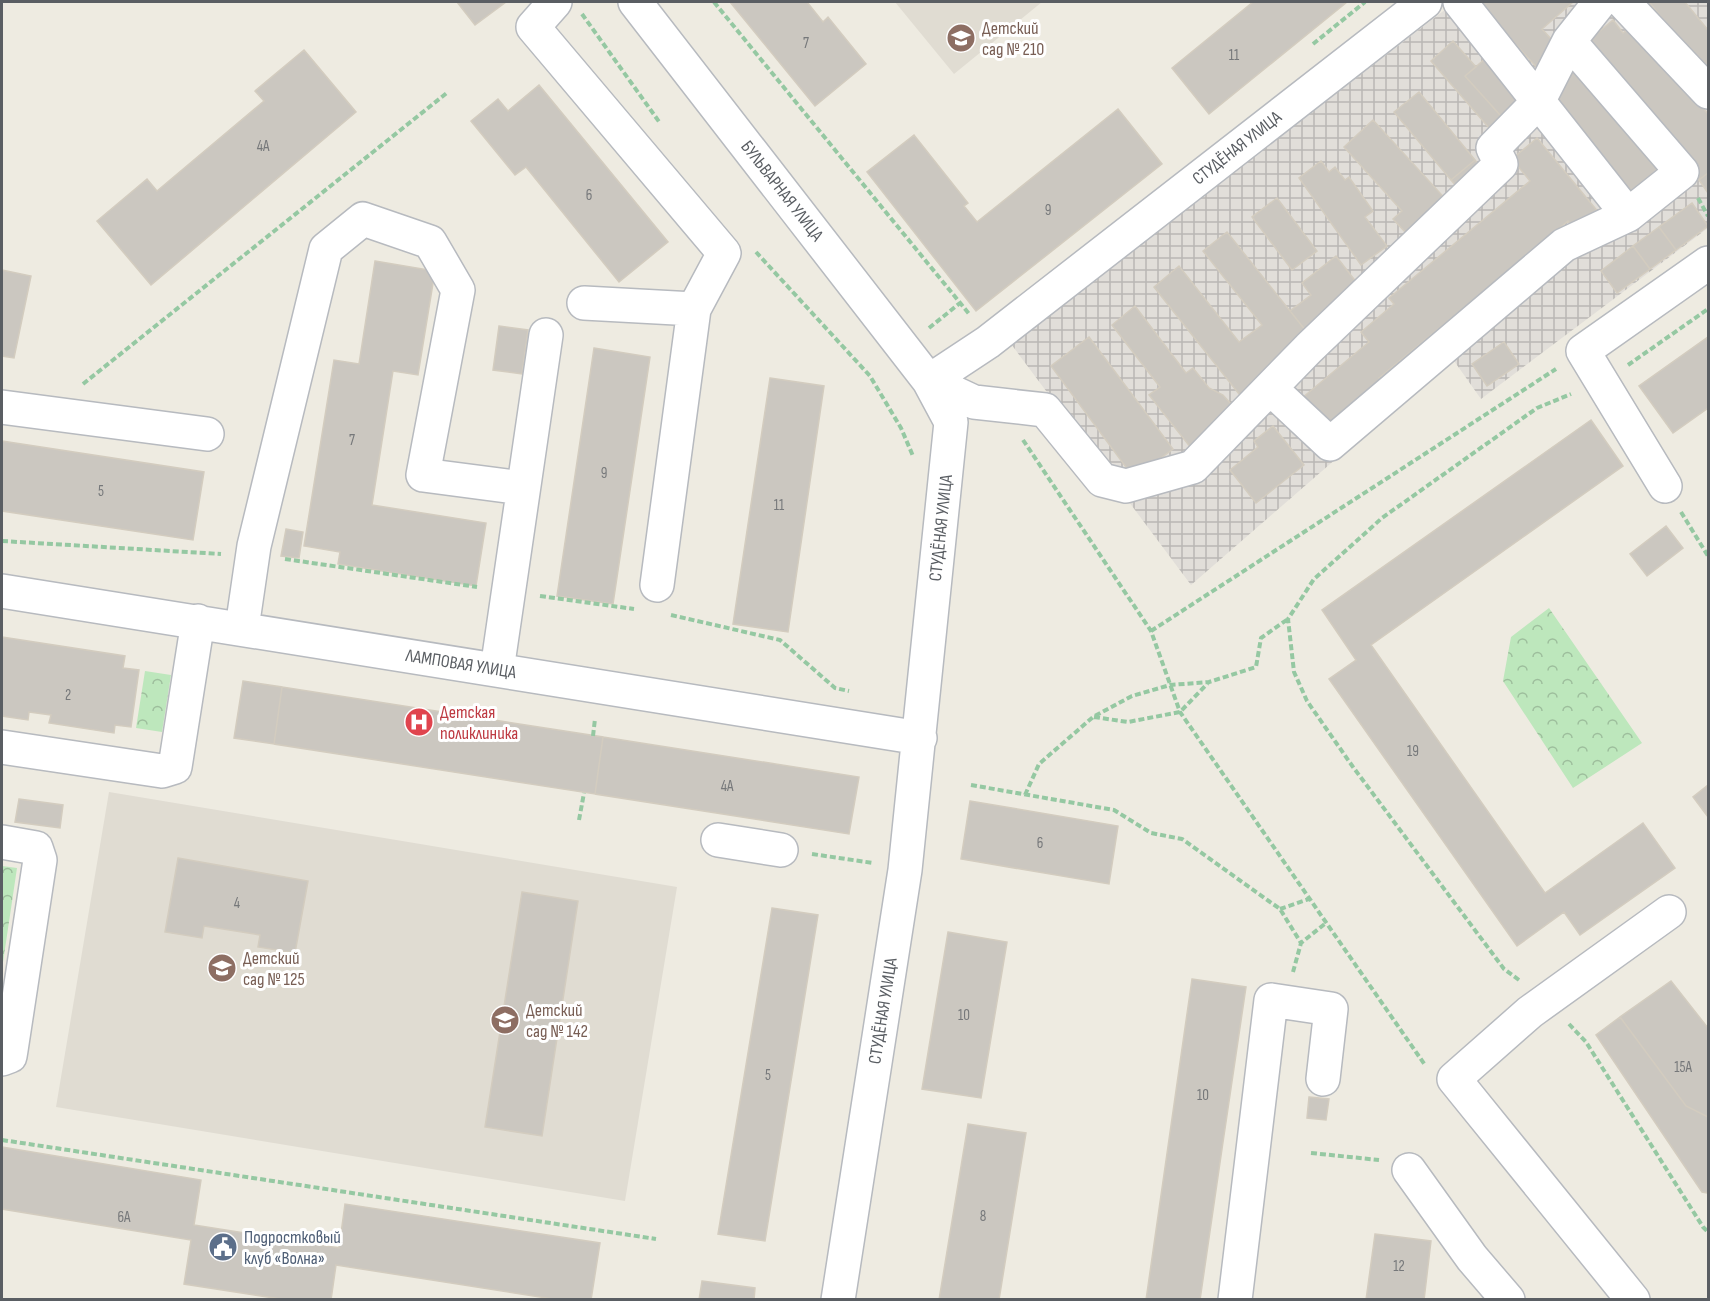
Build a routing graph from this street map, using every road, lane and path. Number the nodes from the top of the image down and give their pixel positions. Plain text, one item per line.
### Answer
1 (635, 2) edge
2 (714, 2) edge
3 (1425, 2) edge
4 (1460, 2) edge
5 (1600, 2) edge
6 (1623, 2) edge
7 (568, 6) edge
8 (1569, 41) junction
9 (448, 92) dead end
10 (1708, 92) edge
11 (1538, 102) junction
12 (662, 127) dead end
13 (1628, 215) junction
14 (724, 253) junction
15 (1708, 263) edge
16 (584, 303) dead end
17 (960, 303) junction
18 (694, 309) junction
19 (1708, 309) edge
20 (976, 323) dead end
21 (546, 335) dead end
22 (904, 350) junction
23 (1583, 351) junction
24 (929, 381) junction
25 (1603, 385) junction
26 (1270, 388) junction
27 (2, 407) edge
28 (47, 413) junction
29 (901, 428) dead end
30 (1016, 431) dead end
31 (207, 434) dead end
32 (1665, 486) joint
33 (523, 488) junction
34 (2, 541) edge
35 (252, 556) junction
36 (1708, 556) edge
37 (2, 591) edge
38 (508, 591) junction
39 (654, 603) junction
40 (1288, 619) junction
41 (198, 621) junction
42 (242, 628) junction
43 (1151, 631) junction
44 (497, 670) junction
45 (1209, 682) junction
46 (1170, 685) junction
47 (855, 693) dead end
48 (1179, 712) junction
49 (1093, 717) junction
50 (920, 738) junction
51 (2, 747) edge
52 (970, 785) dead end
53 (584, 793) dead end
54 (1025, 795) junction
55 (579, 820) dead end
56 (718, 840) dead end
57 (2, 842) edge
58 (781, 850) joint
59 (905, 870) junction
60 (1309, 899) junction
61 (1280, 909) junction
62 (1669, 912) dead end
63 (1326, 923) junction
64 (1300, 943) junction
65 (1294, 962) dead end
66 (1547, 1000) junction
67 (1586, 1042) dead end
68 (2, 1059) edge
69 (1429, 1070) dead end
70 (1323, 1079) dead end
71 (2, 1140) edge
72 (1311, 1153) dead end
73 (1398, 1165) joint
74 (1708, 1232) edge
75 (656, 1239) dead end
76 (1493, 1292) edge
77 (838, 1299) edge
78 (1235, 1299) edge
79 (1633, 1299) edge

1 - 22 street, БУЛЬВАРНАЯ УЛИЦА
2 - 17 path
3 - 24 street, СТУДЁНАЯ УЛИЦА
4 - 11 street
5 - 8 street
6 - 10 street
7 - 12 path
7 - 14 street
8 - 11 street
8 - 13 street
9 - 28 path
11 - 13 street
11 - 26 street
13 - 26 street
14 - 18 street
14 - 29 path
15 - 23 street
16 - 18 street
17 - 20 path
17 - 22 path
18 - 39 street
19 - 25 path
21 - 33 street
22 - 24 street, БУЛЬВАРНАЯ УЛИЦА
23 - 25 street
23 - 43 path
24 - 26 street
24 - 50 street, СТУДЁНАЯ УЛИЦА
25 - 32 street
25 - 40 path
27 - 28 street
28 - 31 street
30 - 43 path
32 - 36 path
33 - 35 street
33 - 38 street
34 - 35 path
35 - 38 path
35 - 42 street
37 - 41 street, ЛАМПОВАЯ УЛИЦА
38 - 39 path
38 - 44 street
39 - 47 path
40 - 45 path
40 - 66 path
41 - 42 street, ЛАМПОВАЯ УЛИЦА
41 - 51 street
42 - 44 street, ЛАМПОВАЯ УЛИЦА
43 - 46 path
44 - 50 street, ЛАМПОВАЯ УЛИЦА
45 - 46 path
45 - 48 path
46 - 48 path
46 - 49 path
48 - 49 path
48 - 60 path
49 - 54 path
50 - 59 street, СТУДЁНАЯ УЛИЦА
52 - 54 path
53 - 55 path
54 - 61 path
56 - 58 street
57 - 68 street
58 - 59 path
59 - 77 street, СТУДЁНАЯ УЛИЦА
60 - 61 path
60 - 63 path
61 - 64 path
62 - 66 street
63 - 64 path
63 - 69 path
64 - 65 path
66 - 79 street
67 - 74 path
70 - 78 street
71 - 75 path
72 - 73 path
73 - 76 street

